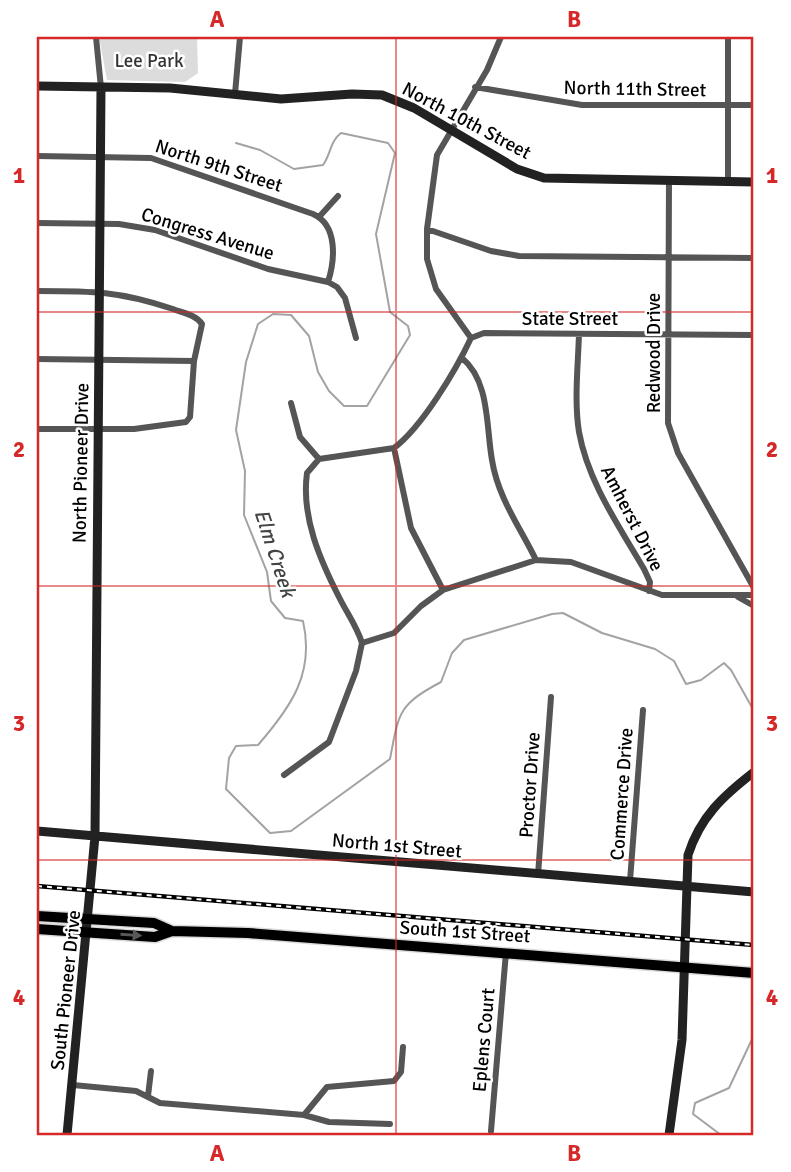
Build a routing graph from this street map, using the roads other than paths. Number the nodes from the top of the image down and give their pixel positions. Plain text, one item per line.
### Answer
1 (96, 37) edge
2 (240, 37) edge
3 (501, 37) edge
4 (728, 37) edge
5 (37, 86) edge
6 (475, 87) junction
7 (101, 88) junction
8 (235, 94) junction
9 (728, 105) junction
10 (754, 105) edge
11 (451, 131) junction
12 (37, 156) edge
13 (101, 157) junction
14 (669, 180) junction
15 (728, 181) junction
16 (754, 182) edge
17 (338, 196) dead end
18 (319, 217) junction
19 (37, 223) edge
20 (100, 223) junction
21 (427, 229) junction
22 (669, 258) junction
23 (754, 258) edge
24 (328, 282) junction
25 (37, 291) edge
26 (100, 291) junction
27 (579, 334) junction
28 (668, 334) junction
29 (754, 335) edge
30 (356, 338) dead end
31 (471, 338) junction
32 (462, 358) junction
33 (37, 359) edge
34 (99, 359) junction
35 (194, 361) junction
36 (291, 402) dead end
37 (37, 429) edge
38 (98, 430) junction
39 (394, 448) junction
40 (319, 459) junction
41 (536, 561) junction
42 (746, 572) junction
43 (753, 584) edge
44 (443, 590) junction
45 (649, 591) junction
46 (733, 595) junction
47 (754, 595) edge
48 (744, 596) junction
49 (754, 606) edge
50 (362, 643) junction
51 (551, 697) dead end
52 (643, 710) dead end
53 (754, 772) edge
54 (284, 775) dead end
55 (37, 831) edge
56 (95, 836) junction
57 (538, 875) junction
58 (630, 881) junction
59 (686, 886) junction
60 (92, 890) joint
61 (754, 892) edge
62 (37, 916) edge
63 (89, 920) junction
64 (37, 929) edge
65 (173, 931) junction
66 (88, 933) junction
67 (506, 952) junction
68 (685, 967) junction
69 (754, 973) edge
70 (403, 1047) dead end
71 (151, 1071) dead end
72 (73, 1085) junction
73 (148, 1096) junction
74 (304, 1115) junction
75 (390, 1124) dead end
76 (491, 1131) dead end
77 (67, 1135) edge
78 (669, 1135) edge

1 - 7 street, North Pioneer Drive
2 - 8 street
3 - 6 street
4 - 9 street
5 - 7 main road, North 10th Street
6 - 9 street, North 11th Street
6 - 11 street
7 - 8 main road, North 10th Street
7 - 13 main road, North Pioneer Drive
8 - 11 main road, North 10th Street
9 - 10 street, North 11th Street
9 - 15 street
11 - 14 main road, North 10th Street
11 - 21 street
12 - 13 street, North 9th Street
13 - 18 street, North 9th Street
13 - 20 main road, North Pioneer Drive
14 - 15 main road, North 10th Street
14 - 22 street, Redwood Drive
15 - 16 main road, North 10th Street
17 - 18 street
18 - 24 street
19 - 20 street, Congress Avenue
20 - 24 street, Congress Avenue
20 - 26 main road, North Pioneer Drive
21 - 22 street
21 - 31 street
22 - 23 street
22 - 28 street, Redwood Drive
24 - 30 street
25 - 26 street
26 - 34 main road, North Pioneer Drive
26 - 35 street
27 - 28 street, State Street
27 - 31 street, State Street
27 - 45 street, Amherst Drive
28 - 29 street, State Street
28 - 42 street, Redwood Drive
31 - 32 street
32 - 39 street
32 - 41 street
33 - 34 street
34 - 35 street
34 - 38 main road, North Pioneer Drive
35 - 38 street
36 - 40 street
37 - 38 street
38 - 56 main road, North Pioneer Drive
39 - 40 street
39 - 44 street
40 - 50 street
41 - 44 street
41 - 45 street
42 - 43 street, Redwood Drive
42 - 48 street
44 - 50 street
45 - 46 street
46 - 48 street
46 - 49 street
47 - 48 street
50 - 54 street
51 - 57 street, Proctor Drive
52 - 58 street, Commerce Drive
53 - 59 main road
55 - 56 main road, North 1st Street
56 - 57 main road, North 1st Street
56 - 60 main road, North Pioneer Drive
57 - 58 main road, North 1st Street
58 - 59 main road, North 1st Street
59 - 61 main road, North 1st Street
59 - 68 main road
60 - 63 main road, South Pioneer Drive
62 - 63 main road, South 1st Street
63 - 65 main road, South 1st Street
63 - 66 main road, South Pioneer Drive
64 - 66 main road, South 1st Street
66 -> 65 main road, South 1st Street
65 - 67 main road, South 1st Street
66 - 72 main road, South Pioneer Drive
67 - 68 main road, South 1st Street
67 - 76 street, Eplens Court
68 - 69 main road, South 1st Street
68 - 78 main road
70 - 74 street
71 - 73 street
72 - 73 street
72 - 77 main road, South Pioneer Drive
73 - 74 street
74 - 75 street

